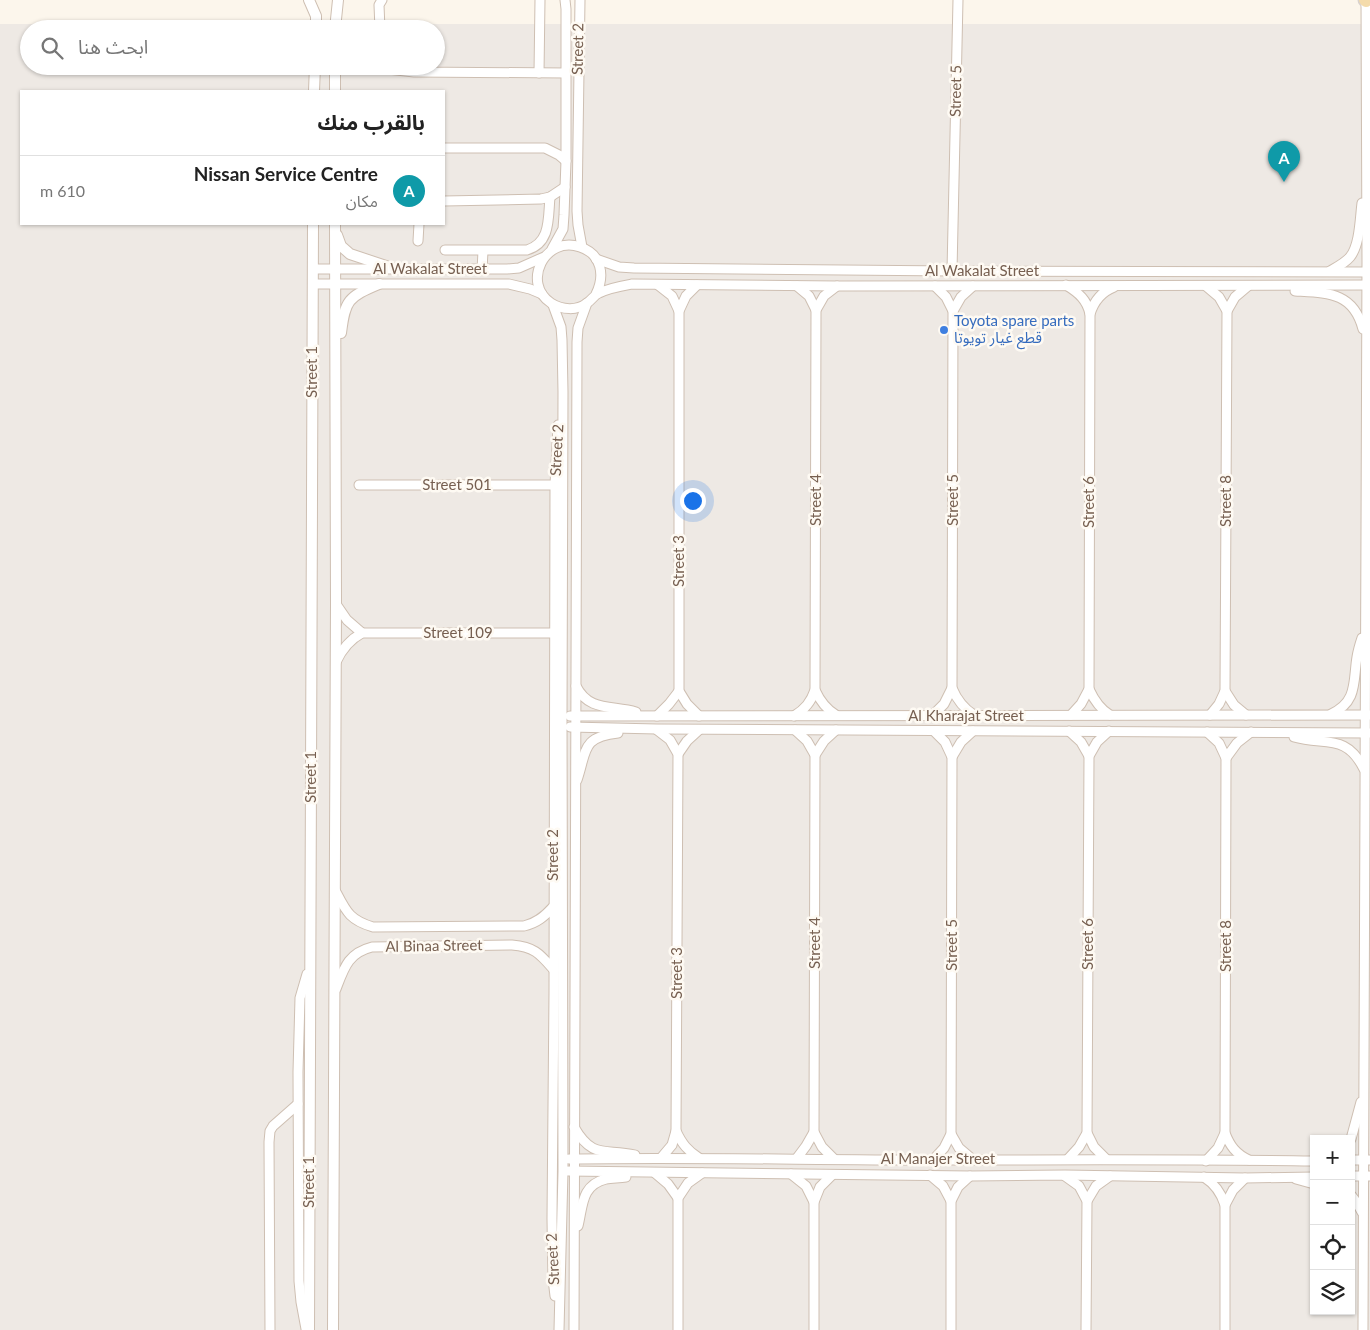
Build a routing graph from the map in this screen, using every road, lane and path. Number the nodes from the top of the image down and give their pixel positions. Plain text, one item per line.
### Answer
1 (309, 0) edge
2 (338, 0) edge
3 (382, 0) edge
4 (540, 0) edge
5 (565, 0) edge
6 (580, 0) edge
7 (958, 0) edge
8 (1366, 0) edge
9 (316, 20) edge
10 (336, 20) edge
11 (380, 20) edge
12 (445, 72) edge
13 (539, 73) junction
14 (566, 73) junction
15 (315, 75) edge
16 (335, 75) edge
17 (314, 90) edge
18 (335, 90) edge
19 (445, 148) edge
20 (566, 161) junction
21 (1366, 181) junction
22 (566, 187) junction
23 (550, 198) junction
24 (445, 201) edge
25 (313, 225) edge
26 (335, 225) edge
27 (419, 225) edge
28 (418, 241) dead end
29 (582, 248) junction
30 (445, 250) dead end
31 (552, 250) junction
32 (483, 251) junction
33 (544, 257) junction
34 (596, 259) junction
35 (335, 268) junction
36 (395, 268) junction
37 (313, 269) junction
38 (482, 270) junction
39 (952, 271) junction
40 (1329, 271) junction
41 (1369, 272) edge
42 (313, 284) junction
43 (336, 284) junction
44 (379, 284) junction
45 (658, 285) junction
46 (697, 285) junction
47 (1066, 285) junction
48 (1368, 285) edge
49 (797, 286) junction
50 (837, 286) junction
51 (934, 286) junction
52 (973, 286) junction
53 (1115, 286) junction
54 (1206, 286) junction
55 (1248, 286) junction
56 (1271, 286) junction
57 (542, 294) junction
58 (596, 294) junction
59 (587, 303) junction
60 (553, 305) junction
61 (816, 310) junction
62 (680, 311) junction
63 (953, 311) junction
64 (1227, 311) junction
65 (1090, 314) junction
66 (1366, 341) junction
67 (335, 368) junction
68 (563, 392) junction
69 (359, 485) dead end
70 (555, 485) junction
71 (336, 604) junction
72 (1365, 631) junction
73 (362, 633) junction
74 (554, 633) junction
75 (335, 664) junction
76 (575, 684) junction
77 (952, 688) junction
78 (1088, 689) junction
79 (815, 690) junction
80 (679, 691) junction
81 (1225, 691) junction
82 (1246, 715) junction
83 (1368, 715) edge
84 (562, 716) junction
85 (575, 716) junction
86 (646, 716) junction
87 (658, 716) junction
88 (699, 716) junction
89 (794, 716) junction
90 (836, 716) junction
91 (932, 716) junction
92 (974, 716) junction
93 (1071, 716) junction
94 (1110, 716) junction
95 (1210, 716) junction
96 (1328, 716) junction
97 (575, 727) junction
98 (562, 728) junction
99 (635, 729) junction
100 (657, 729) junction
101 (699, 730) junction
102 (794, 730) junction
103 (836, 730) junction
104 (934, 731) junction
105 (973, 731) junction
106 (1069, 731) junction
107 (1109, 731) junction
108 (1207, 732) junction
109 (1252, 732) junction
110 (1279, 733) junction
111 (1368, 733) edge
112 (678, 754) junction
113 (815, 755) junction
114 (1089, 756) junction
115 (952, 757) junction
116 (1226, 758) junction
117 (1365, 770) junction
118 (575, 787) junction
119 (334, 887) junction
120 (553, 907) junction
121 (554, 970) junction
122 (308, 971) junction
123 (333, 996) junction
124 (1364, 1095) junction
125 (298, 1104) junction
126 (574, 1126) junction
127 (676, 1131) junction
128 (814, 1132) junction
129 (1087, 1133) junction
130 (1225, 1133) junction
131 (951, 1134) junction
132 (1352, 1135) edge
133 (650, 1158) junction
134 (661, 1158) junction
135 (699, 1158) junction
136 (797, 1158) junction
137 (574, 1159) junction
138 (834, 1159) junction
139 (972, 1159) junction
140 (1068, 1159) junction
141 (1106, 1159) junction
142 (563, 1160) junction
143 (933, 1160) junction
144 (1249, 1160) junction
145 (1367, 1160) edge
146 (1206, 1161) junction
147 (1310, 1161) edge
148 (563, 1171) junction
149 (574, 1171) junction
150 (702, 1172) junction
151 (642, 1173) junction
152 (655, 1173) junction
153 (791, 1174) junction
154 (832, 1175) junction
155 (930, 1175) junction
156 (1065, 1175) junction
157 (970, 1176) junction
158 (1110, 1176) junction
159 (1204, 1176) junction
160 (1367, 1176) edge
161 (1292, 1177) junction
162 (1310, 1177) edge
163 (1245, 1178) junction
164 (1310, 1183) edge
165 (678, 1198) junction
166 (951, 1201) junction
167 (1087, 1201) junction
168 (1355, 1201) edge
169 (814, 1202) junction
170 (1226, 1205) junction
171 (1364, 1216) junction
172 (574, 1241) junction
173 (559, 1317) junction
174 (270, 1330) edge
175 (307, 1330) edge
176 (333, 1330) edge
177 (559, 1330) edge
178 (574, 1330) edge
179 (678, 1330) edge
180 (814, 1330) edge
181 (951, 1330) edge
182 (1086, 1330) edge
183 (1225, 1330) edge
184 (1364, 1330) edge

1 - 9 street
2 - 10 street
3 - 11 street
4 - 13 street
5 - 14 street, Street 2
6 - 29 street, Street 2
7 - 39 street, Street 5
8 - 21 street
12 - 13 street
13 - 14 street
14 - 20 street, Street 2
15 - 17 street
16 - 18 street
19 - 20 street
20 - 22 street, Street 2
21 - 40 street
21 - 41 street
22 - 23 street
22 - 31 street, Street 2
23 - 24 street
23 - 32 street
25 - 37 street, Street 1
26 - 35 street, Street 1
26 - 36 street
27 - 28 street
29 - 31 street
29 - 34 street
30 - 32 street
31 - 33 street
32 - 38 street
33 - 38 street, Al Wakalat Street
33 - 57 street
34 - 39 street, Al Wakalat Street
34 - 58 street
35 - 36 street, Al Wakalat Street
35 - 37 street, Al Wakalat Street
35 - 43 street, Street 1
36 - 38 street, Al Wakalat Street
37 - 42 street, Street 1
39 - 40 street, Al Wakalat Street
40 - 41 street, Al Wakalat Street
41 - 48 street
42 - 43 street, Al Wakalat Street
42 - 122 street, Street 1
43 - 44 street, Al Wakalat Street
43 - 67 street, Street 1
44 - 57 street, Al Wakalat Street
44 - 67 street
45 - 46 street, Al Wakalat Street
45 - 58 street, Al Wakalat Street
45 - 62 street
46 - 49 street, Al Wakalat Street
46 - 62 street, Street 3
47 - 52 street, Al Wakalat Street
47 - 53 street, Al Wakalat Street
47 - 65 street, Street 6
48 - 56 street, Al Wakalat Street
48 - 66 street
49 - 50 street, Al Wakalat Street
49 - 61 street
50 - 51 street, Al Wakalat Street
50 - 61 street
51 - 52 street, Al Wakalat Street
51 - 63 street
52 - 63 street
53 - 54 street, Al Wakalat Street
53 - 65 street
54 - 55 street, Al Wakalat Street
54 - 64 street
55 - 56 street, Al Wakalat Street
55 - 64 street
56 - 66 street
57 - 60 street
58 - 59 street
59 - 60 street
59 - 76 street, Street 2
60 - 68 street, Street 2
61 - 79 street, Street 4
62 - 80 street, Street 3
63 - 77 street, Street 5
64 - 81 street, Street 8
65 - 78 street, Street 6
66 - 72 street
67 - 71 street, Street 1
68 - 70 street, Street 2
68 - 84 street, Street 2
69 - 70 street, Street 501
70 - 74 street, Street 2
71 - 73 street
71 - 75 street, Street 1
72 - 83 street
72 - 96 street
73 - 74 street, Street 109
73 - 75 street
74 - 120 street, Street 2
75 - 119 street, Street 1
76 - 85 street, Street 2
76 - 86 street
77 - 91 street
77 - 92 street
78 - 93 street, Street 6
78 - 94 street
79 - 89 street
79 - 90 street
80 - 87 street
80 - 88 street
81 - 82 street
81 - 95 street, Street 8
82 - 95 street, Al Kharajat Street
82 - 96 street, Al Kharajat Street
83 - 96 street, Al Kharajat Street
83 - 111 street
84 - 85 street, Al Kharajat Street
84 - 98 street, Street 2
85 - 86 street, Al Kharajat Street
85 - 97 street, Street 2
86 - 87 street, Al Kharajat Street
87 - 88 street, Al Kharajat Street
88 - 89 street, Al Kharajat Street
89 - 90 street, Al Kharajat Street
90 - 91 street, Al Kharajat Street
91 - 92 street, Al Kharajat Street
92 - 93 street, Al Kharajat Street
93 - 94 street, Al Kharajat Street
94 - 95 street, Al Kharajat Street
97 - 98 street, Al Kharajat Street
97 - 99 street, Al Kharajat Street
97 - 118 street, Street 2
98 - 142 street, Street 2
99 - 100 street, Al Kharajat Street
99 - 118 street, Street 2
100 - 101 street, Al Kharajat Street
100 - 112 street
101 - 102 street, Al Kharajat Street
101 - 112 street
102 - 103 street, Al Kharajat Street
102 - 113 street
103 - 104 street, Al Kharajat Street
103 - 113 street
104 - 105 street, Al Kharajat Street
104 - 115 street
105 - 106 street, Al Kharajat Street
105 - 115 street
106 - 107 street, Al Kharajat Street
106 - 114 street
107 - 108 street, Al Kharajat Street
107 - 114 street
108 - 109 street, Al Kharajat Street
108 - 116 street
109 - 110 street, Al Kharajat Street
109 - 116 street
110 - 111 street, Al Kharajat Street
110 - 117 street
111 - 117 street
112 - 127 street, Street 3
113 - 128 street, Street 4
114 - 129 street, Street 6
115 - 131 street, Street 5
116 - 130 street, Street 8
117 - 124 street
118 - 126 street, Street 2
119 - 120 street, Al Binaa Street
119 - 123 street, Street 1
120 - 121 street, Street 2
121 - 123 street, Al Binaa Street
121 - 173 street, Street 2
122 - 125 street
122 - 175 street, Street 1
123 - 176 street, Street 1
124 - 132 street
124 - 145 street
125 - 174 street
125 - 175 street
126 - 133 street
126 - 137 street, Street 2
127 - 134 street, Street 3
127 - 135 street
128 - 136 street
128 - 138 street
129 - 140 street
129 - 141 street
130 - 144 street
130 - 146 street
131 - 139 street
131 - 143 street
133 - 134 street, Al Manajer Street
133 - 137 street, Al Manajer Street
134 - 135 street, Al Manajer Street
135 - 136 street, Al Manajer Street
136 - 138 street, Al Manajer Street
137 - 142 street, Al Manajer Street
137 - 149 street, Street 2
138 - 143 street, Al Manajer Street
139 - 140 street, Al Manajer Street
139 - 143 street, Al Manajer Street
140 - 141 street, Al Manajer Street
141 - 146 street, Al Manajer Street
142 - 148 street, Street 2
144 - 146 street, Al Manajer Street
144 - 147 street, Al Manajer Street
145 - 160 street
148 - 149 street, Al Manajer Street
148 - 173 street, Street 2
149 - 151 street, Al Manajer Street
149 - 172 street, Street 2
150 - 152 street, Al Manajer Street
150 - 153 street, Al Manajer Street
150 - 165 street
151 - 152 street, Al Manajer Street
151 - 172 street, Street 2
152 - 165 street
153 - 154 street, Al Manajer Street
153 - 169 street
154 - 155 street, Al Manajer Street
154 - 169 street
155 - 157 street, Al Manajer Street
155 - 166 street
156 - 157 street, Al Manajer Street
156 - 158 street, Al Manajer Street
156 - 167 street
157 - 166 street
158 - 159 street, Al Manajer Street
158 - 167 street
159 - 163 street, Al Manajer Street
159 - 170 street
160 - 171 street
161 - 162 street, Al Manajer Street
161 - 163 street, Al Manajer Street
161 - 164 street
163 - 170 street
165 - 179 street
166 - 181 street
167 - 182 street
168 - 171 street
169 - 180 street
170 - 183 street
171 - 184 street
172 - 178 street, Street 2
173 - 177 street, Street 2

